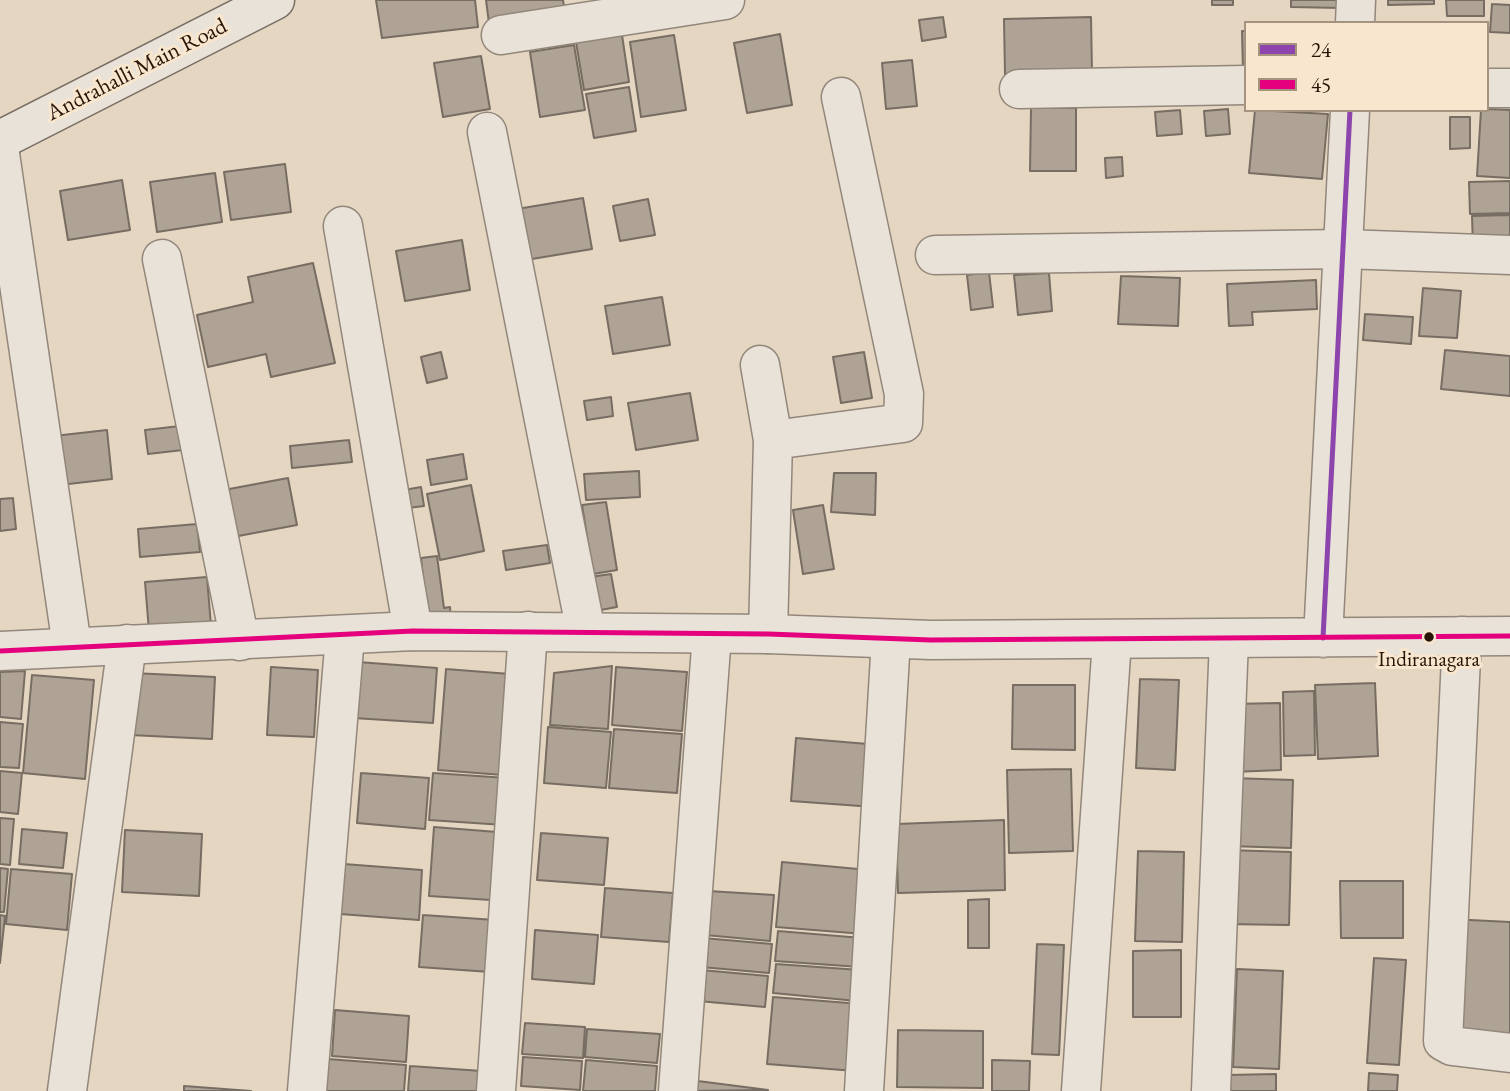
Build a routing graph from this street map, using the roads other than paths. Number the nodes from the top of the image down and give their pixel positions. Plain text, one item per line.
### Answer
1 (275, 0) edge
2 (725, 0) edge
3 (1356, 0) edge
4 (1355, 21) edge
5 (500, 35) dead end
6 (1244, 85) edge
7 (1489, 88) edge
8 (1510, 88) edge
9 (1019, 89) dead end
10 (841, 97) dead end
11 (1350, 112) edge
12 (487, 132) dead end
13 (0, 140) edge
14 (0, 154) edge
15 (343, 226) dead end
16 (1344, 249) junction
17 (1510, 254) edge
18 (935, 255) dead end
19 (162, 259) dead end
20 (760, 365) dead end
21 (773, 440) junction
22 (414, 631) junction
23 (528, 631) junction
24 (586, 632) junction
25 (712, 634) junction
26 (768, 634) junction
27 (345, 636) junction
28 (1462, 636) junction
29 (1510, 636) edge
30 (1323, 638) junction
31 (891, 639) junction
32 (240, 640) junction
33 (1112, 640) junction
34 (1229, 640) junction
35 (127, 644) junction
36 (72, 646) junction
37 (0, 651) edge
38 (1510, 1053) edge
39 (67, 1091) edge
40 (307, 1091) edge
41 (496, 1091) edge
42 (678, 1091) edge
43 (864, 1091) edge
44 (1081, 1091) edge
45 (1210, 1091) edge

1 - 13 street, Andrahalli Main Road
2 - 5 street
3 - 4 street
6 - 9 street
7 - 8 street
10 - 21 street
11 - 16 street
12 - 24 street
14 - 36 street
15 - 22 street
16 - 17 street
16 - 18 street
16 - 30 street
19 - 32 street
20 - 21 street
21 - 26 street
22 - 23 street
22 - 27 street
23 - 24 street
23 - 41 street
24 - 25 street
25 - 26 street
25 - 42 street
26 - 31 street
27 - 32 street
27 - 40 street
28 - 29 street
28 - 30 street
28 - 38 street
30 - 34 street
31 - 33 street
31 - 43 street
32 - 35 street
33 - 34 street
33 - 44 street
34 - 45 street
35 - 36 street
35 - 39 street
36 - 37 street

